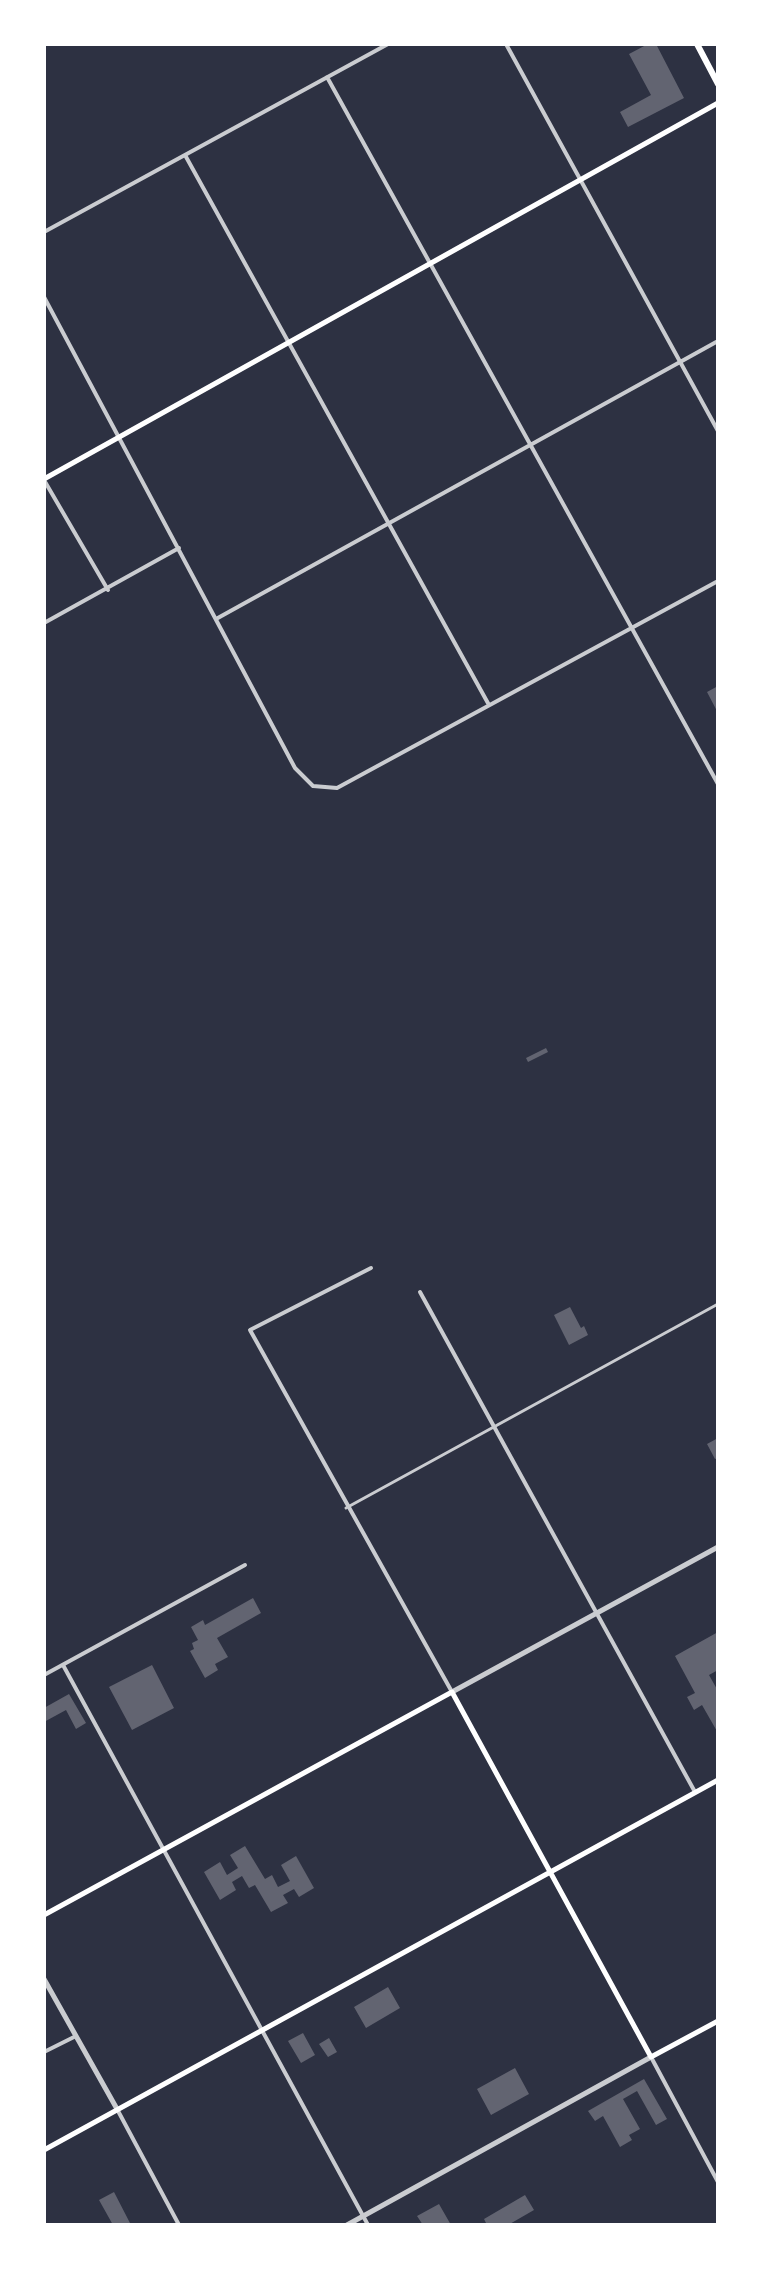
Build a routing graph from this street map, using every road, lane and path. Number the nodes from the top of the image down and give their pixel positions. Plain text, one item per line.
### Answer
1 (388, 44) edge
2 (506, 44) edge
3 (697, 44) edge
4 (705, 59) junction
5 (718, 73) edge
6 (327, 77) junction
7 (718, 84) edge
8 (718, 103) edge
9 (185, 155) junction
10 (578, 181) junction
11 (44, 232) edge
12 (431, 264) junction
13 (44, 297) edge
14 (718, 341) edge
15 (289, 343) junction
16 (679, 363) junction
17 (718, 431) edge
18 (119, 437) junction
19 (531, 445) junction
20 (44, 480) edge
21 (389, 524) junction
22 (179, 548) junction
23 (718, 581) edge
24 (108, 590) junction
25 (216, 619) junction
26 (44, 623) edge
27 (632, 627) junction
28 (489, 705) junction
29 (718, 784) edge
30 (371, 1268) dead end
31 (420, 1292) dead end
32 (718, 1304) edge
33 (494, 1426) junction
34 (346, 1508) junction
35 (718, 1547) edge
36 (245, 1565) dead end
37 (598, 1613) junction
38 (63, 1665) junction
39 (44, 1675) edge
40 (452, 1692) junction
41 (718, 1780) edge
42 (695, 1792) junction
43 (161, 1849) junction
44 (549, 1872) junction
45 (44, 1915) edge
46 (44, 1979) edge
47 (718, 2021) edge
48 (261, 2031) junction
49 (76, 2036) junction
50 (44, 2052) edge
51 (651, 2057) junction
52 (117, 2109) junction
53 (44, 2150) edge
54 (718, 2182) edge
55 (363, 2216) junction
56 (179, 2225) edge
57 (347, 2225) edge
58 (368, 2225) edge

1 - 6 street
2 - 10 street
3 - 4 main road
4 - 5 main road
4 - 7 main road
6 - 9 street
6 - 12 street
8 - 10 main road
9 - 11 street
9 - 15 street
10 - 12 main road
10 - 16 street
12 - 15 main road
12 - 19 street
13 - 18 street
14 - 16 street
15 - 18 main road
15 - 21 street
16 - 17 street
16 - 19 street
18 - 20 main road
18 - 22 street
19 - 21 street
19 - 27 street
20 - 24 street
21 - 25 street
21 - 28 street
22 - 24 street
22 - 25 street
23 - 27 street
24 - 26 street
25 - 28 street
27 - 28 street
27 - 29 street
30 - 34 street
31 - 33 street
32 - 33 street
33 - 34 street
33 - 37 street
34 - 40 street
35 - 37 street
36 - 38 street
37 - 40 street
37 - 42 street
38 - 39 street
38 - 43 street
40 - 43 main road
40 - 44 main road
41 - 42 main road
42 - 44 main road
43 - 45 main road
43 - 48 street
44 - 48 main road
44 - 51 main road
46 - 49 street
47 - 51 main road
48 - 52 main road
48 - 55 street
49 - 50 street
49 - 52 street
51 - 54 street
51 - 55 street
52 - 53 main road
52 - 56 street
55 - 57 street
55 - 58 street

